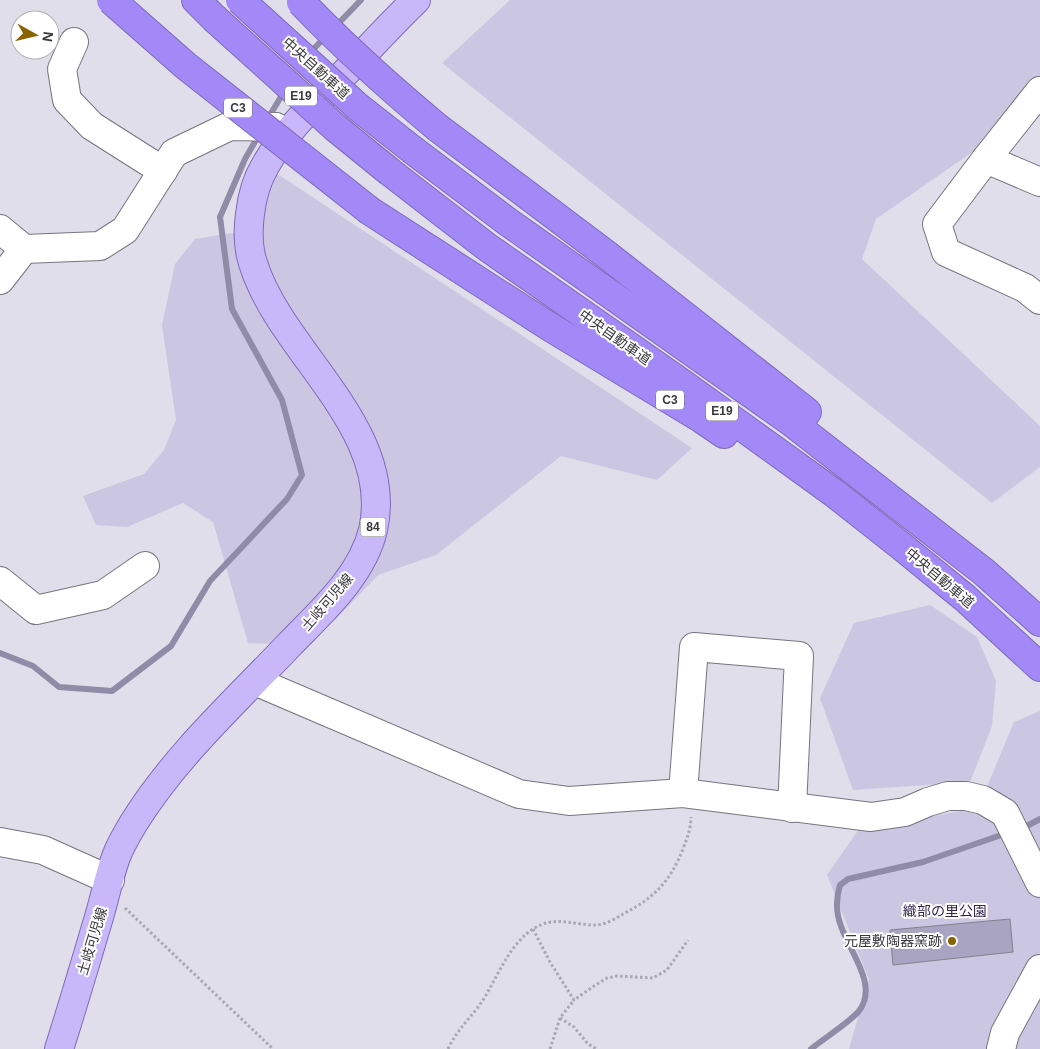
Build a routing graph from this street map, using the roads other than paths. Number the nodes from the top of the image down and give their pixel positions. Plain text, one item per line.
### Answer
1 (111, 0) edge
2 (240, 0) edge
3 (416, 0) edge
4 (300, 1) edge
5 (205, 9) edge
6 (74, 42) dead end
7 (1040, 91) edge
8 (293, 127) junction
9 (986, 158) junction
10 (163, 171) junction
11 (1040, 182) edge
12 (0, 229) edge
13 (24, 248) junction
14 (0, 280) edge
15 (1040, 300) edge
16 (145, 566) dead end
17 (984, 572) junction
18 (0, 581) edge
19 (965, 598) junction
20 (1040, 622) edge
21 (1040, 667) edge
22 (255, 681) junction
23 (688, 793) junction
24 (792, 808) junction
25 (0, 842) edge
26 (1040, 883) edge
27 (108, 887) junction
28 (1040, 969) edge
29 (59, 1049) edge
30 (1001, 1049) edge

1 - 19 highway, C3, bridge
2 - 17 highway, 中央自動車道 / E19, bridge
3 - 8 main road, 土岐可児線 / 84
4 - 17 highway, bridge
5 - 19 highway, 中央自動車道 / E19, bridge
6 - 10 street
7 - 9 street
8 - 10 street
8 - 22 main road, 土岐可児線 / 84
9 - 11 street
9 - 15 street
10 - 13 street
12 - 13 street
13 - 14 street
16 - 18 street
17 - 20 highway, 中央自動車道 / E19
19 - 21 highway, 中央自動車道 / E19
22 - 23 street
22 - 27 main road, 土岐可児線 / 84
23 - 24 street
23 - 24 street
24 - 26 street
25 - 27 street
27 - 29 main road, 土岐可児線 / 84
28 - 30 street

